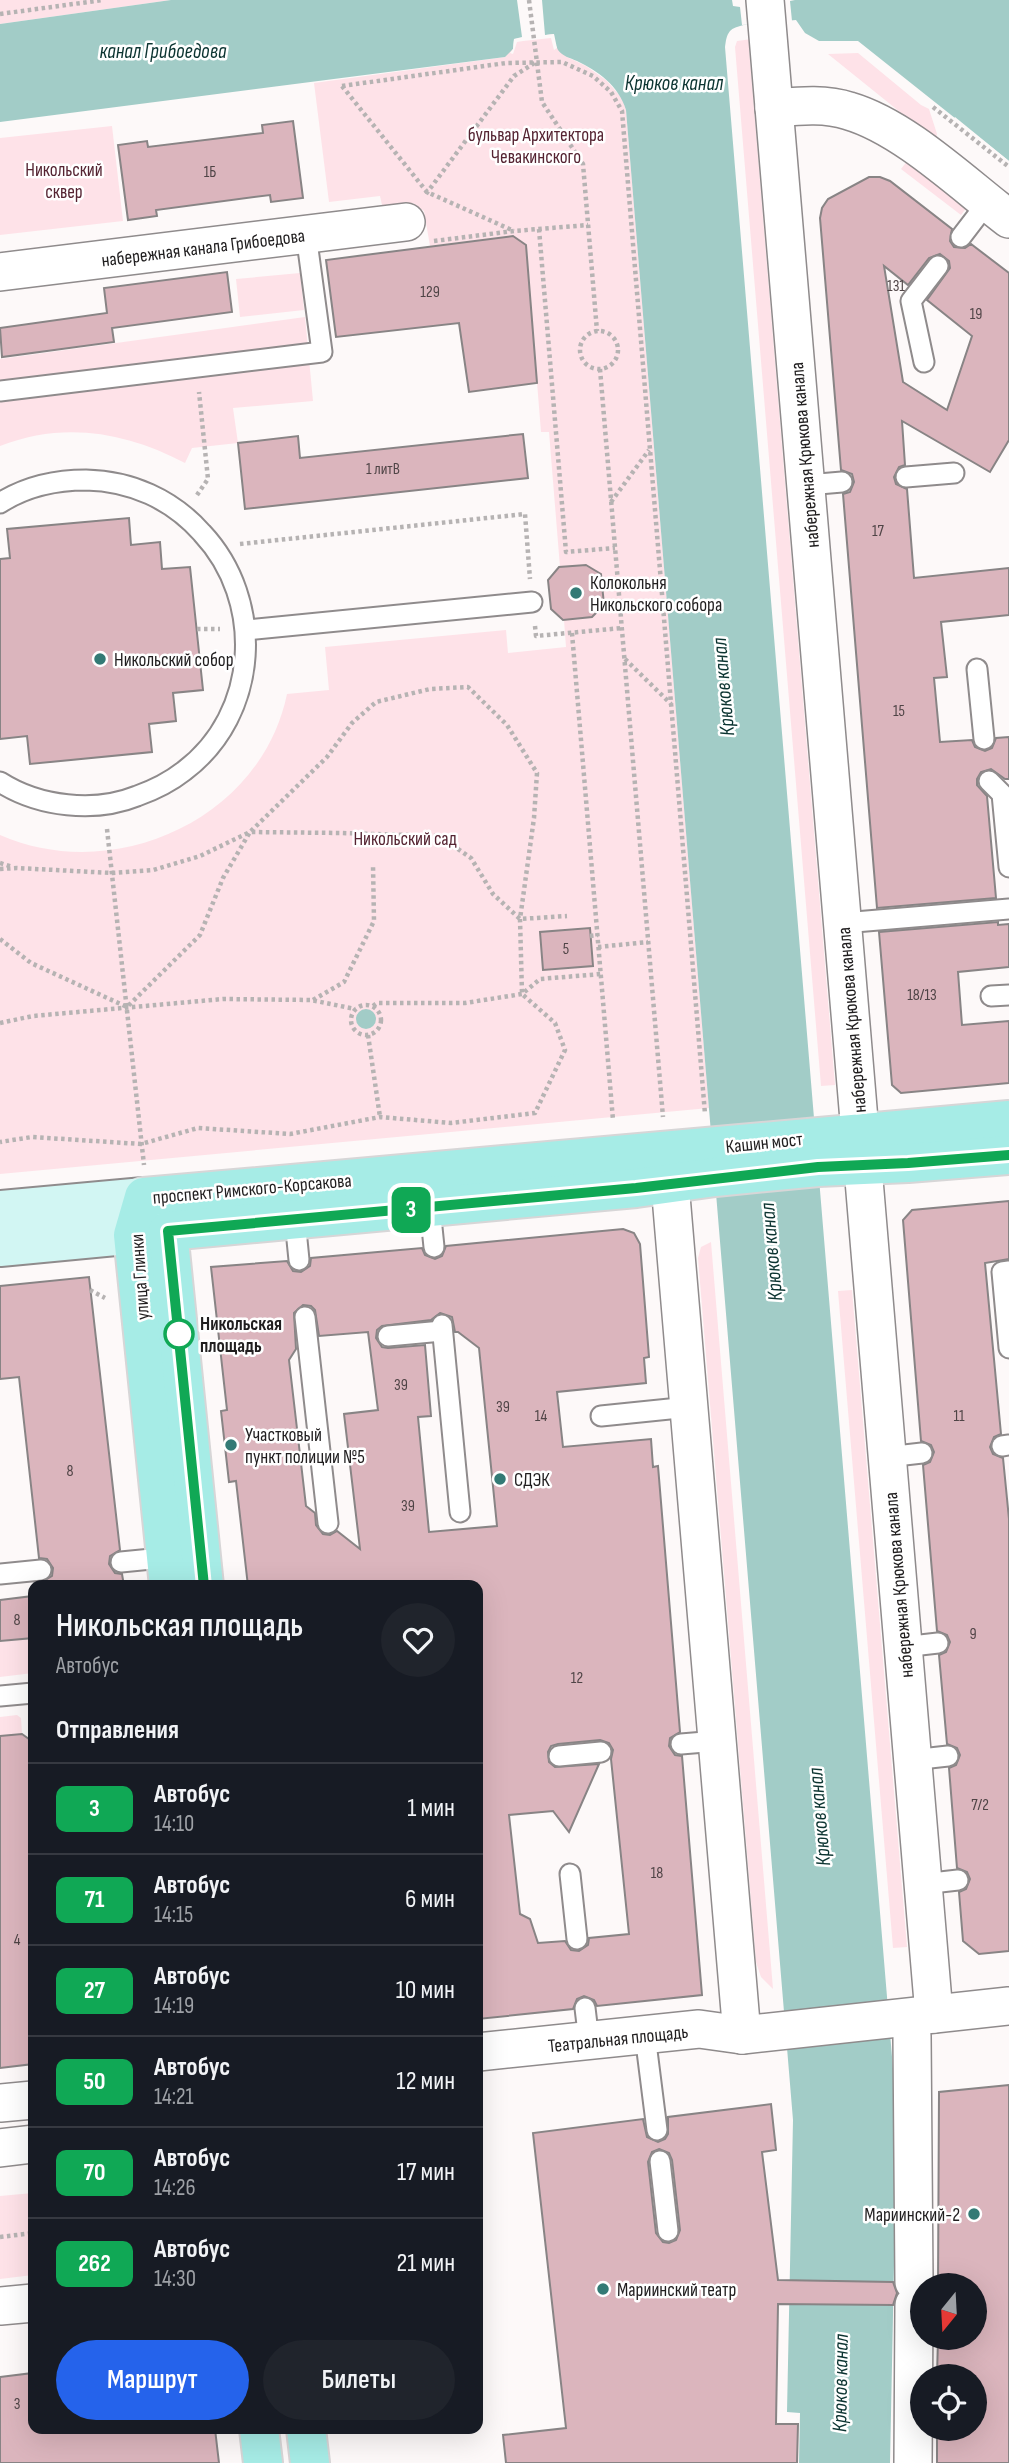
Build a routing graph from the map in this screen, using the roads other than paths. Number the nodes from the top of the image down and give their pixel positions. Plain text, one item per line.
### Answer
1 (767, 12) edge
2 (774, 108) junction
3 (998, 211) edge
4 (418, 232) road end
5 (306, 234) junction
6 (961, 237) dead end
7 (938, 266) dead end
8 (0, 272) edge
9 (924, 362) dead end
10 (0, 391) edge
11 (954, 473) dead end
12 (906, 477) dead end
13 (0, 503) edge
14 (532, 602) road end
15 (246, 630) junction
16 (977, 669) dead end
17 (984, 739) dead end
18 (989, 781) dead end
19 (0, 782) edge
20 (1009, 867) edge
21 (1009, 909) edge
22 (843, 923) junction
23 (1009, 1120) edge
24 (711, 1148) junction
25 (862, 1149) junction
26 (1009, 1154) edge
27 (670, 1184) junction
28 (144, 1197) junction
29 (430, 1208) junction
30 (0, 1210) edge
31 (295, 1220) junction
32 (151, 1233) junction
33 (0, 1247) edge
34 (434, 1247) dead end
35 (299, 1260) dead end
36 (1009, 1271) edge
37 (305, 1317) dead end
38 (388, 1336) dead end
39 (1009, 1348) edge
40 (689, 1407) junction
41 (601, 1416) dead end
42 (460, 1512) dead end
43 (328, 1523) dead end
44 (121, 1562) dead end
45 (41, 1570) dead end
46 (185, 1571) edge
47 (0, 1574) edge
48 (28, 1693) edge
49 (0, 1696) edge
50 (717, 1741) junction
51 (681, 1744) dead end
52 (601, 1752) dead end
53 (559, 1756) dead end
54 (570, 1874) dead end
55 (577, 1940) dead end
56 (1009, 2006) edge
57 (912, 2023) junction
58 (742, 2035) junction
59 (647, 2046) junction
60 (483, 2063) edge
61 (483, 2064) edge
62 (28, 2101) edge
63 (0, 2104) edge
64 (657, 2130) dead end
65 (28, 2145) edge
66 (0, 2148) edge
67 (660, 2161) dead end
68 (668, 2231) dead end
69 (28, 2303) edge
70 (0, 2306) edge
71 (260, 2434) edge
72 (307, 2434) edge
73 (263, 2463) edge
74 (310, 2463) edge
75 (913, 2463) edge

1 - 2 street, набережная Крюкова канала
2 - 3 street
2 - 22 street, набережная Крюкова канала
3 - 6 lane
4 - 5 street, набережная канала Грибоедова
5 - 8 street, набережная канала Грибоедова
5 - 10 lane
7 - 9 lane
11 - 12 lane
13 - 15 lane
14 - 15 lane
15 - 19 lane
16 - 17 lane
18 - 20 lane
21 - 22 lane
22 - 25 street, набережная Крюкова канала
23 - 25 main road
24 - 25 main road, Кашин мост
24 - 27 main road, проспект Римского-Корсакова
24 - 28 main road, проспект Римского-Корсакова
25 - 26 main road
25 - 57 street, набережная Крюкова канала
27 - 29 main road, проспект Римского-Корсакова
27 - 40 street
28 - 30 main road, проспект Римского-Корсакова
28 - 32 main road, улица Глинки
29 - 31 main road, проспект Римского-Корсакова
29 - 34 lane
31 - 32 main road, проспект Римского-Корсакова
31 - 35 lane
32 - 33 main road, проспект Римского-Корсакова
32 - 46 main road, улица Глинки
36 - 39 lane
37 - 43 lane
38 - 42 lane
40 - 41 lane
40 - 50 street
44 - 46 lane
45 - 47 lane
48 - 49 lane
50 - 51 lane
50 - 58 street
52 - 53 lane
54 - 55 lane
56 - 57 street, Театральная площадь
57 - 58 street, Театральная площадь
57 - 75 street, набережная Крюкова канала
58 - 59 street, Театральная площадь
59 - 60 street, Театральная площадь
59 - 61 street, Театральная площадь
59 - 64 lane
62 - 63 street
65 - 66 street
67 - 68 lane
69 - 70 street
71 - 73 main road
72 - 74 main road

